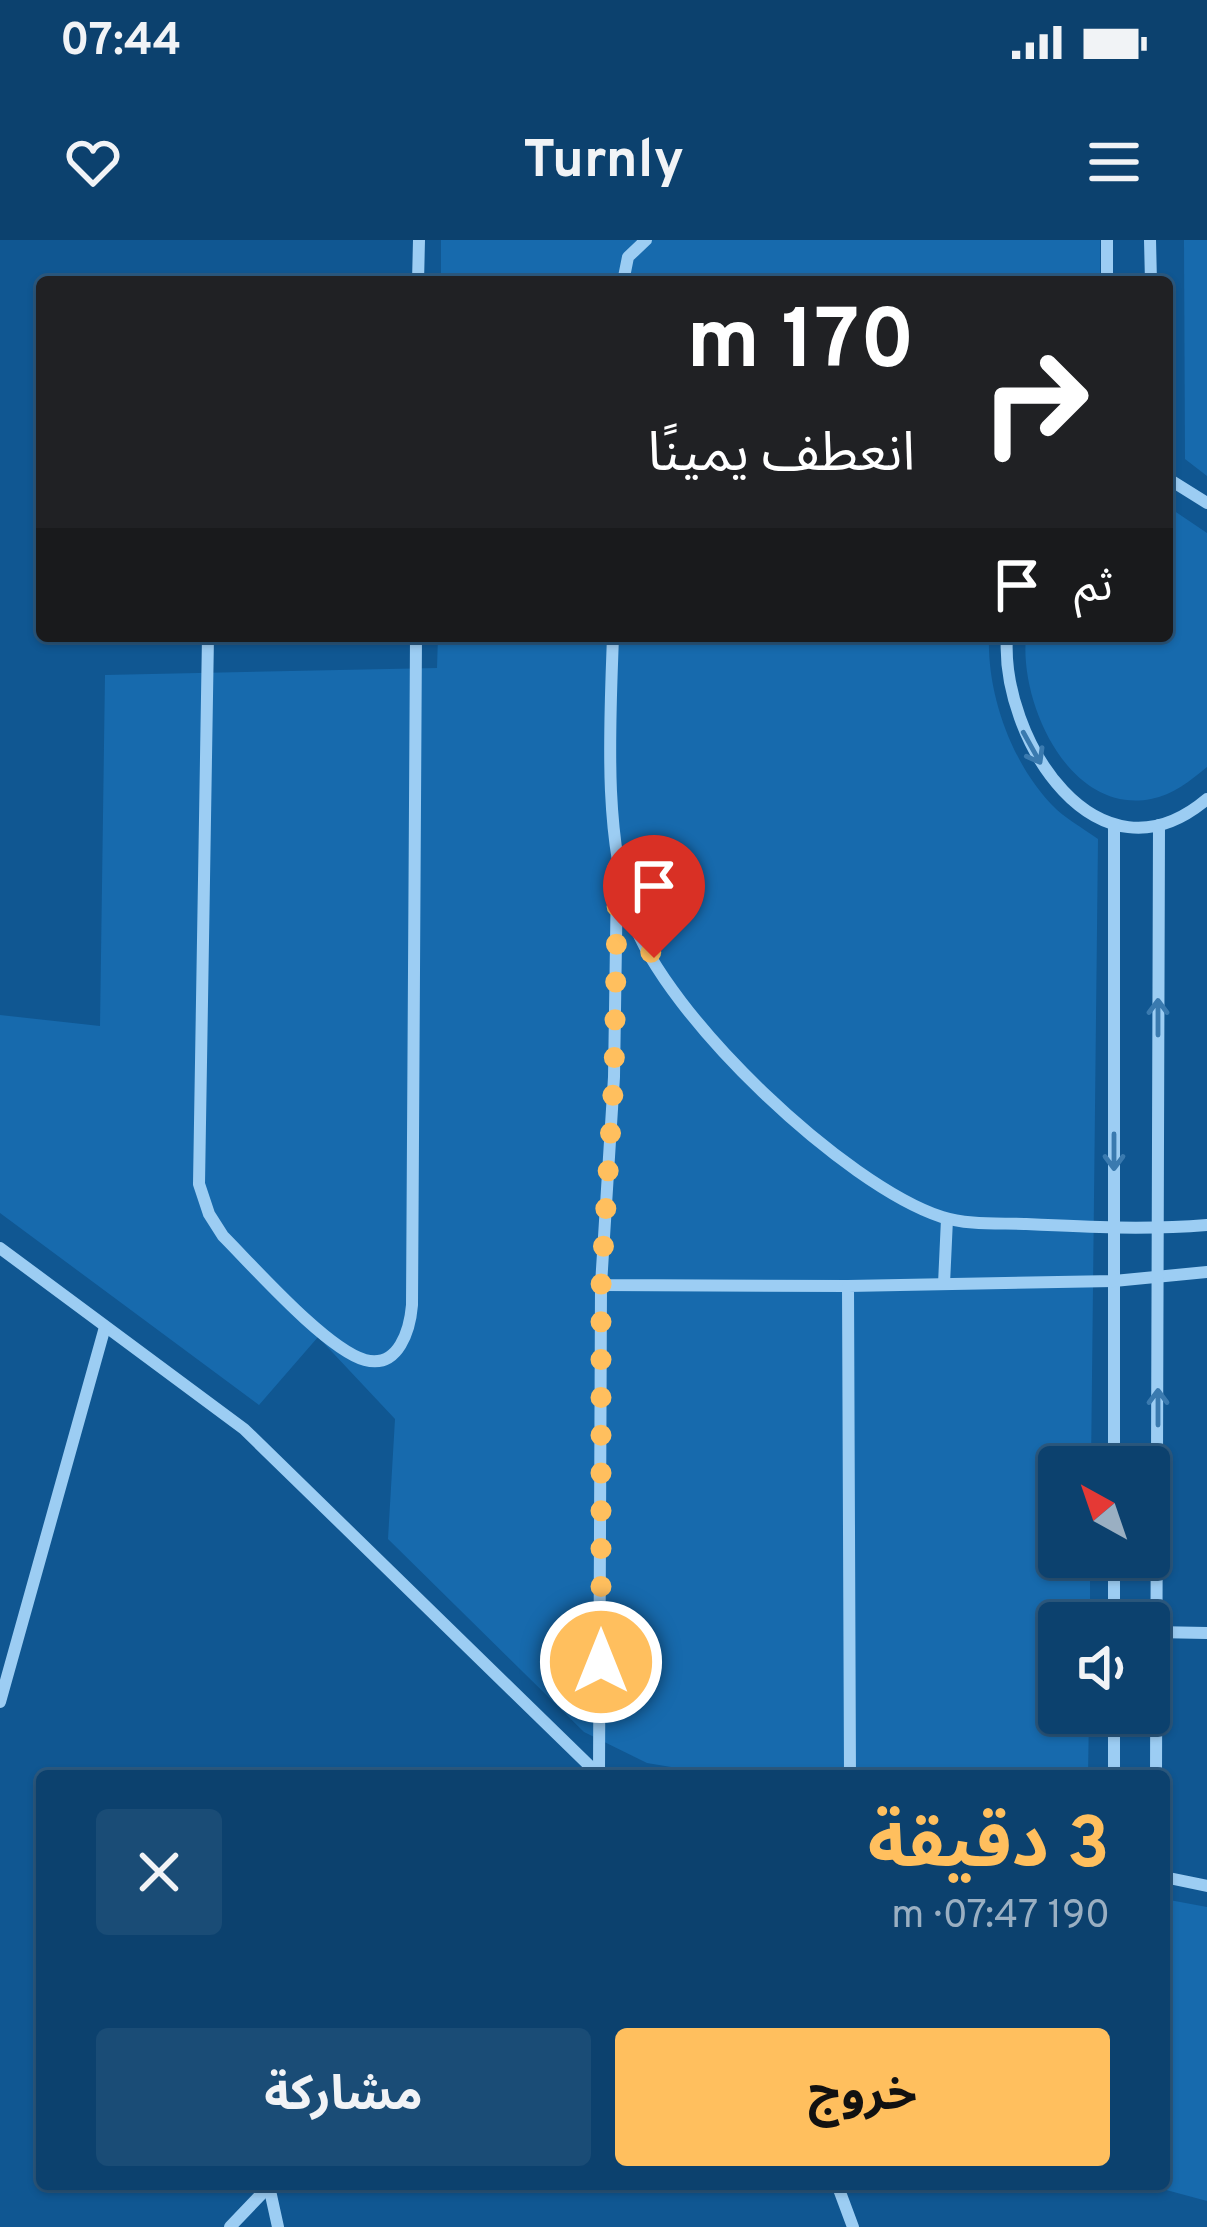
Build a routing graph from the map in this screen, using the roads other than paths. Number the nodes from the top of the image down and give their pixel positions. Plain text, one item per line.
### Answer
1 (419, 240) edge
2 (646, 240) edge
3 (1107, 240) edge
4 (1150, 240) edge
5 (418, 276) edge
6 (624, 276) edge
7 (1107, 276) edge
8 (1151, 276) edge
9 (1173, 482) edge
10 (1207, 503) edge
11 (208, 642) edge
12 (416, 642) edge
13 (613, 642) edge
14 (1007, 642) edge
15 (1207, 799) edge
16 (1114, 825) junction
17 (1159, 825) junction
18 (618, 857) junction
19 (947, 1220) junction
20 (1207, 1226) edge
21 (1114, 1228) junction
22 (1157, 1229) junction
23 (0, 1248) edge
24 (1207, 1272) edge
25 (1159, 1274) junction
26 (1114, 1281) junction
27 (944, 1284) junction
28 (601, 1286) junction
29 (848, 1286) junction
30 (105, 1327) junction
31 (1114, 1446) edge
32 (1154, 1602) edge
33 (1170, 1632) edge
34 (1207, 1633) edge
35 (0, 1702) edge
36 (1114, 1734) edge
37 (1155, 1734) edge
38 (594, 1770) edge
39 (600, 1770) edge
40 (850, 1770) edge
41 (1114, 1770) edge
42 (1156, 1770) edge
43 (1170, 1878) edge
44 (1207, 1886) edge
45 (265, 2190) edge
46 (271, 2190) edge
47 (839, 2190) edge
48 (230, 2227) edge
49 (278, 2227) edge
50 (853, 2227) edge

1 - 5 street
2 - 6 street
3 - 7 street
4 - 8 street
9 - 10 street
11 - 12 street
13 - 18 street
14 -> 16 street
15 - 17 street
16 - 17 street
16 -> 21 street
22 -> 17 street
18 - 19 street
18 - 28 street
19 - 21 street
19 - 27 street
20 - 22 street
21 - 22 street
21 - 26 street
22 - 25 street
23 - 30 street
24 - 25 street
25 - 26 street
32 -> 25 street
26 - 27 street
26 - 31 street
27 - 29 street
28 - 29 street
28 - 39 street
29 - 40 street
30 - 35 street
30 - 38 street
33 - 34 street
36 - 41 street
37 - 42 street
43 - 44 street
45 - 48 street
46 - 49 street
47 - 50 street

